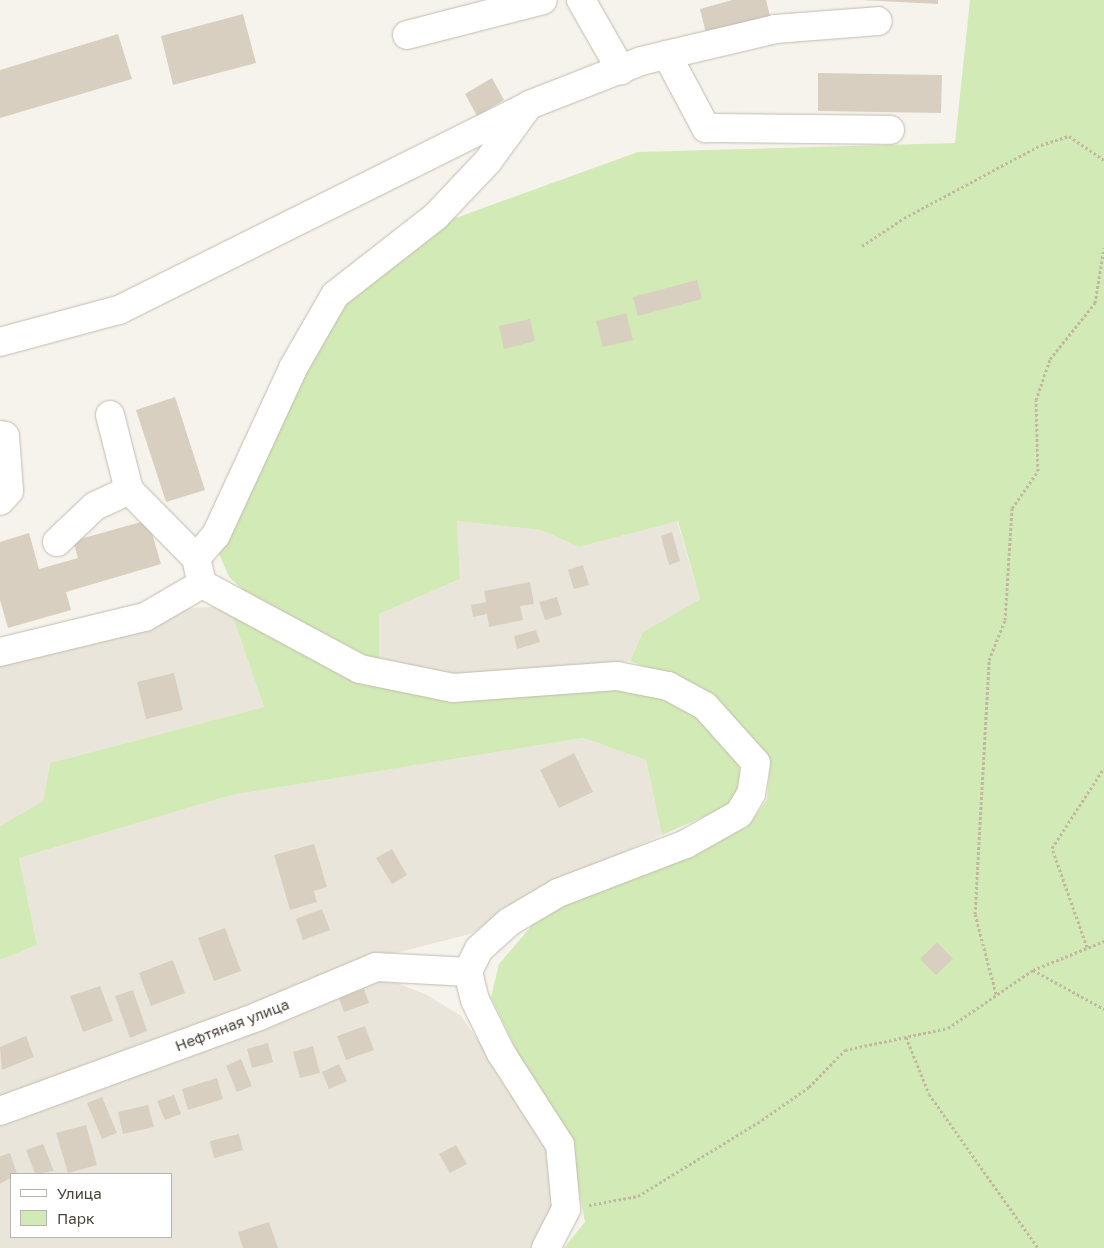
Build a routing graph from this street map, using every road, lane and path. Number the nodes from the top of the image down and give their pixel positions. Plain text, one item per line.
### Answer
1 (543, 0) edge
2 (581, 0) edge
3 (878, 21) dead end
4 (408, 35) dead end
5 (667, 55) junction
6 (621, 70) junction
7 (530, 105) junction
8 (890, 130) dead end
9 (1104, 160) edge
10 (862, 246) dead end
11 (1104, 248) edge
12 (0, 342) edge
13 (110, 415) dead end
14 (0, 435) edge
15 (129, 490) junction
16 (0, 501) edge
17 (57, 542) dead end
18 (199, 571) junction
19 (0, 652) edge
20 (1104, 768) edge
21 (1104, 941) edge
22 (1087, 947) junction
23 (1033, 970) junction
24 (468, 972) junction
25 (996, 994) junction
26 (1104, 1009) edge
27 (906, 1037) junction
28 (0, 1111) edge
29 (566, 1209) junction
30 (546, 1248) edge
31 (1038, 1248) edge

1 - 4 street
2 - 6 street
3 - 5 street
5 - 6 street
5 - 8 street
6 - 7 street
7 - 12 street
7 - 18 street
9 - 10 path
11 - 25 path
13 - 15 street
14 - 16 street
15 - 17 street
15 - 18 street
18 - 19 street
18 - 24 street
20 - 22 path
21 - 22 path
22 - 23 path
23 - 25 path
23 - 26 path
24 - 28 street, Нефтяная улица
24 - 29 street
25 - 27 path
27 - 29 path
27 - 31 path
29 - 30 street

